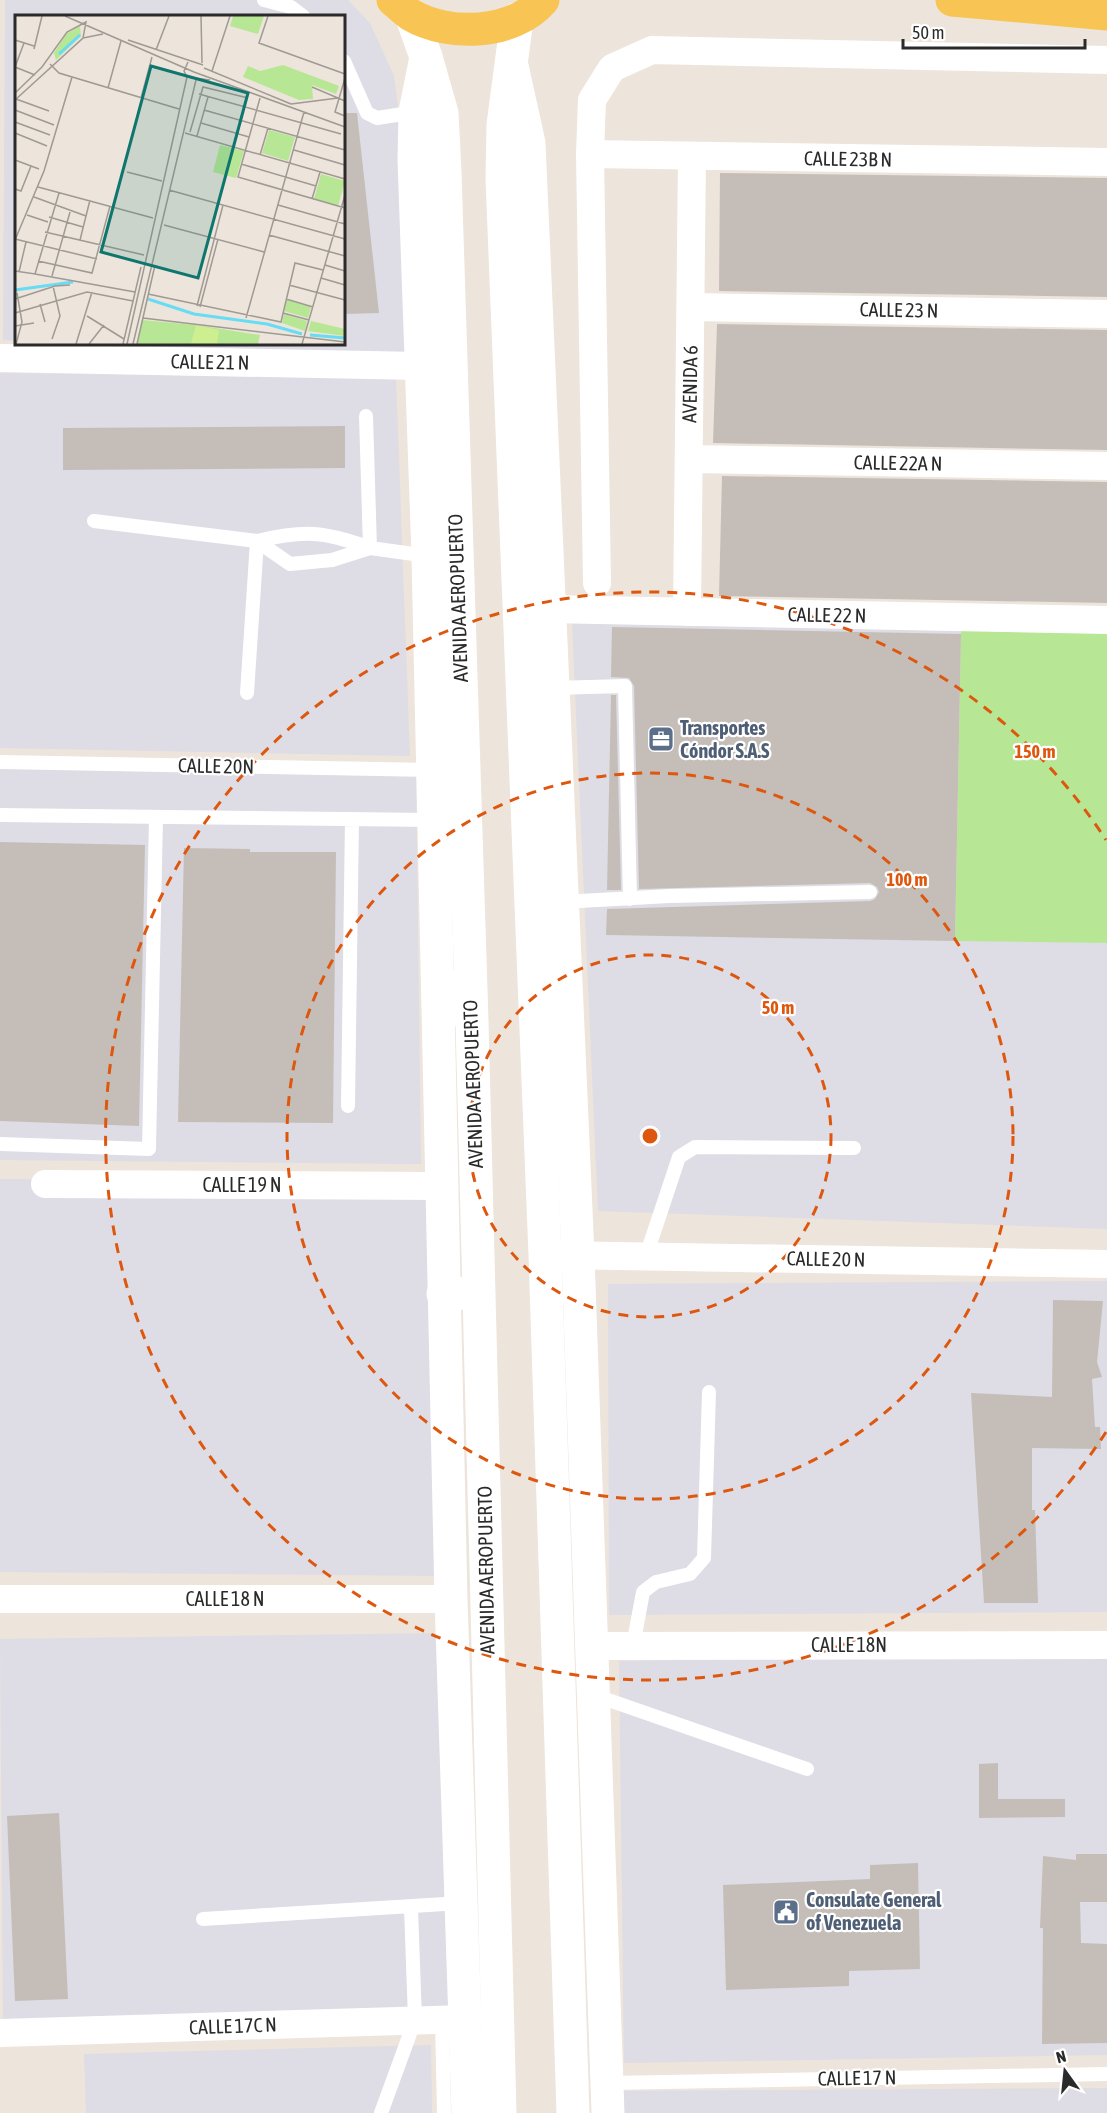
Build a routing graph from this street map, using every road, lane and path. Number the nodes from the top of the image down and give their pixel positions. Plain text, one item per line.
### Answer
1 (264, 0) edge
2 (952, 0) edge
3 (538, 6) edge
4 (402, 7) edge
5 (1107, 14) edge
6 (302, 15) edge
7 (510, 60) junction
8 (1107, 60) edge
9 (345, 63) edge
10 (428, 112) junction
11 (590, 154) junction
12 (693, 156) junction
13 (1107, 162) edge
14 (691, 307) junction
15 (1107, 314) edge
16 (0, 358) edge
17 (420, 366) junction
18 (366, 416) dead end
19 (689, 459) junction
20 (1107, 466) edge
21 (94, 521) dead end
22 (256, 541) junction
23 (370, 548) junction
24 (428, 556) junction
25 (597, 584) dead end
26 (548, 609) junction
27 (687, 612) junction
28 (1107, 620) edge
29 (551, 688) junction
30 (247, 693) dead end
31 (0, 762) edge
32 (432, 770) junction
33 (0, 815) edge
34 (156, 817) junction
35 (352, 819) junction
36 (433, 820) junction
37 (870, 892) dead end
38 (630, 899) junction
39 (562, 902) junction
40 (438, 977) junction
41 (551, 1004) junction
42 (472, 1021) junction
43 (348, 1106) dead end
44 (0, 1144) edge
45 (854, 1148) dead end
46 (45, 1184) dead end
47 (440, 1186) junction
48 (545, 1255) junction
49 (578, 1255) junction
50 (646, 1256) junction
51 (1107, 1264) edge
52 (479, 1293) junction
53 (443, 1294) junction
54 (709, 1392) dead end
55 (0, 1599) edge
56 (451, 1599) junction
57 (1107, 1645) edge
58 (592, 1646) junction
59 (633, 1646) junction
60 (594, 1695) junction
61 (807, 1769) dead end
62 (462, 1903) junction
63 (411, 1908) junction
64 (203, 1919) dead end
65 (441, 2020) junction
66 (0, 2033) edge
67 (1107, 2074) edge
68 (608, 2098) edge
69 (381, 2113) edge
70 (444, 2113) edge
71 (468, 2113) edge
72 (500, 2113) edge
73 (573, 2113) edge

1 - 6 lane
2 - 5 main road
3 - 4 main road
3 - 7 main road
4 - 10 main road, AVENIDA AEROPUERTO
7 - 26 main road
7 - 41 main road
8 - 11 street
9 - 10 lane
10 - 17 main road, AVENIDA AEROPUERTO
10 - 42 main road, AVENIDA AEROPUERTO
11 - 12 street, CALLE 23B N
11 - 25 street
12 - 13 street, CALLE 23B N
12 - 14 street, AVENIDA 6
14 - 15 street, CALLE 23 N
14 - 19 street, AVENIDA 6
16 - 17 street, CALLE 21 N
17 - 24 main road, AVENIDA AEROPUERTO
18 - 23 lane
19 - 20 street, CALLE 22A N
19 - 27 street, AVENIDA 6
21 - 22 lane
22 - 23 lane
22 - 23 lane
22 - 30 lane
23 - 24 lane
24 - 32 main road, AVENIDA AEROPUERTO
26 - 27 street, CALLE 22 N
26 - 29 main road
27 - 28 street, CALLE 22 N
29 - 38 lane
29 - 39 main road
31 - 32 lane, CALLE 20N
32 - 36 main road, AVENIDA AEROPUERTO
33 - 34 lane
34 - 35 lane
34 - 44 lane
35 - 36 lane
35 - 43 lane
36 - 40 main road, AVENIDA AEROPUERTO
37 - 38 lane
38 - 39 lane
39 - 41 main road
40 - 42 main road
40 - 47 main road, AVENIDA AEROPUERTO
41 - 48 main road
41 - 49 main road
42 - 52 main road, AVENIDA AEROPUERTO
45 - 50 lane
46 - 47 street, CALLE 19 N
47 - 53 main road, AVENIDA AEROPUERTO
48 - 49 street, CALLE 20 N
48 - 73 main road
49 - 50 street, CALLE 20 N
49 - 58 main road
50 - 51 street, CALLE 20 N
52 - 53 main road
52 - 72 main road, AVENIDA AEROPUERTO
53 - 56 main road, AVENIDA AEROPUERTO
54 - 59 lane
55 - 56 street, CALLE 18 N
56 - 62 main road, AVENIDA AEROPUERTO
57 - 59 street, CALLE 18N
58 - 59 street, CALLE 18N
58 - 60 main road
60 - 61 lane
60 - 68 main road
62 - 63 lane
62 - 65 main road, AVENIDA AEROPUERTO
63 - 64 lane
63 - 65 lane
65 - 66 street, CALLE 17C N
65 - 69 lane
65 - 70 lane
65 - 71 main road, AVENIDA AEROPUERTO
67 - 68 lane, CALLE 17 N

